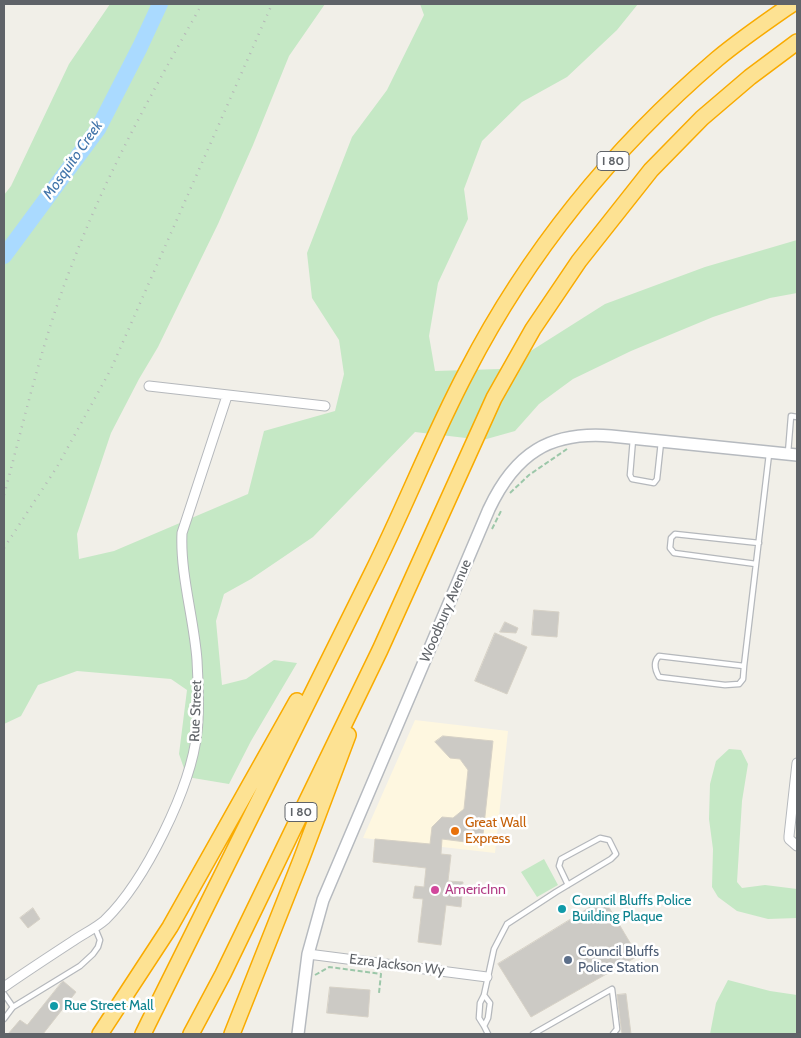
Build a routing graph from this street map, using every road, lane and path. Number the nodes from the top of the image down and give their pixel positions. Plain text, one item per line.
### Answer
1 (792, 4) edge
2 (797, 42) edge
3 (149, 386) dead end
4 (227, 396) junction
5 (325, 406) dead end
6 (797, 416) edge
7 (633, 438) junction
8 (661, 441) junction
9 (573, 446) dead end
10 (769, 452) junction
11 (793, 455) edge
12 (509, 494) dead end
13 (501, 509) dead end
14 (491, 533) dead end
15 (758, 543) junction
16 (380, 557) junction
17 (756, 564) junction
18 (380, 650) junction
19 (744, 666) junction
20 (797, 763) edge
21 (797, 846) edge
22 (568, 885) junction
23 (94, 927) junction
24 (313, 955) junction
25 (487, 976) junction
26 (4, 987) edge
27 (380, 993) dead end
28 (4, 994) edge
29 (484, 995) junction
30 (13, 1007) junction
31 (4, 1019) edge
32 (484, 1026) junction
33 (100, 1034) edge
34 (144, 1034) edge
35 (191, 1034) edge
36 (232, 1034) edge
37 (298, 1034) edge
38 (488, 1034) edge
39 (533, 1034) edge
40 (613, 1034) edge

1 - 16 highway, I 80
2 - 18 highway, I 80
3 - 4 street
4 - 5 street
4 - 23 street, Rue Street
6 - 11 lane
7 - 8 main road, Woodbury Avenue
7 - 8 lane
7 - 24 main road, Woodbury Avenue
8 - 10 main road, Woodbury Avenue
9 - 12 path
10 - 11 main road, Woodbury Avenue
10 - 15 lane
13 - 14 path
15 - 17 lane
15 - 17 lane
16 - 33 highway
16 - 34 highway, I 80
17 - 19 lane
18 - 35 highway, I 80
18 - 36 highway
19 - 19 lane
20 - 21 street
22 - 22 lane
22 - 25 lane
23 - 26 street, Rue Street
23 - 30 lane
24 - 25 street, Ezra Jackson Wy
24 - 27 path
24 - 37 main road, Woodbury Avenue
25 - 29 lane
28 - 30 lane
29 - 32 lane
29 - 32 lane
30 - 31 lane
32 - 38 lane
39 - 40 lane

